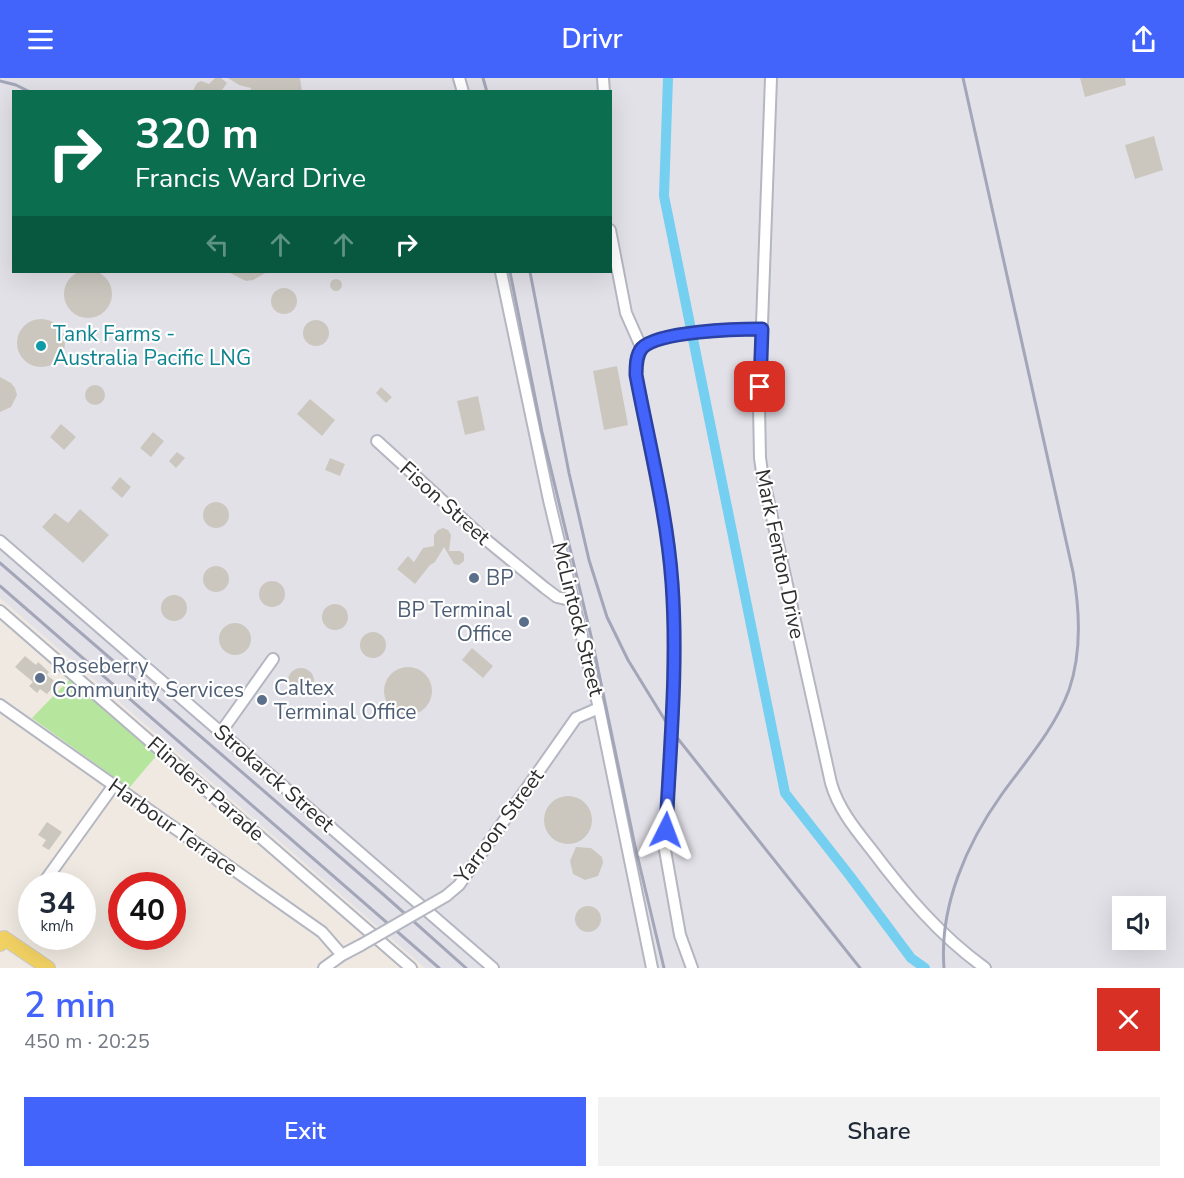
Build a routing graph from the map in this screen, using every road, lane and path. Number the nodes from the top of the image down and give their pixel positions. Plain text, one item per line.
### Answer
1 (771, 78) edge
2 (612, 240) edge
3 (501, 273) edge
4 (762, 329) junction
5 (642, 349) junction
6 (378, 441) dead end
7 (0, 541) edge
8 (574, 600) junction
9 (0, 611) edge
10 (273, 659) dead end
11 (0, 705) edge
12 (599, 708) junction
13 (221, 732) junction
14 (114, 785) junction
15 (51, 872) edge
16 (1, 939) edge
17 (342, 955) junction
18 (404, 965) edge
19 (48, 968) edge
20 (324, 968) edge
21 (493, 968) edge
22 (652, 968) edge
23 (692, 968) edge
24 (985, 968) edge

1 - 4 street, Mark Fenton Drive
2 - 5 street
3 - 8 street, McLintock Street
4 - 5 street
4 - 24 street, Mark Fenton Drive
5 - 23 street
6 - 8 street, Fison Street
7 - 13 street, Strokarck Street
8 - 12 street, McLintock Street
9 - 18 street, Flinders Parade
10 - 13 street
11 - 14 street, Harbour Terrace
12 - 17 street, Yarroon Street, bridge
12 - 22 street, McLintock Street
13 - 21 street, Strokarck Street
14 - 15 street
14 - 17 street, Harbour Terrace
16 - 19 main road
17 - 20 street, Yarroon Street

